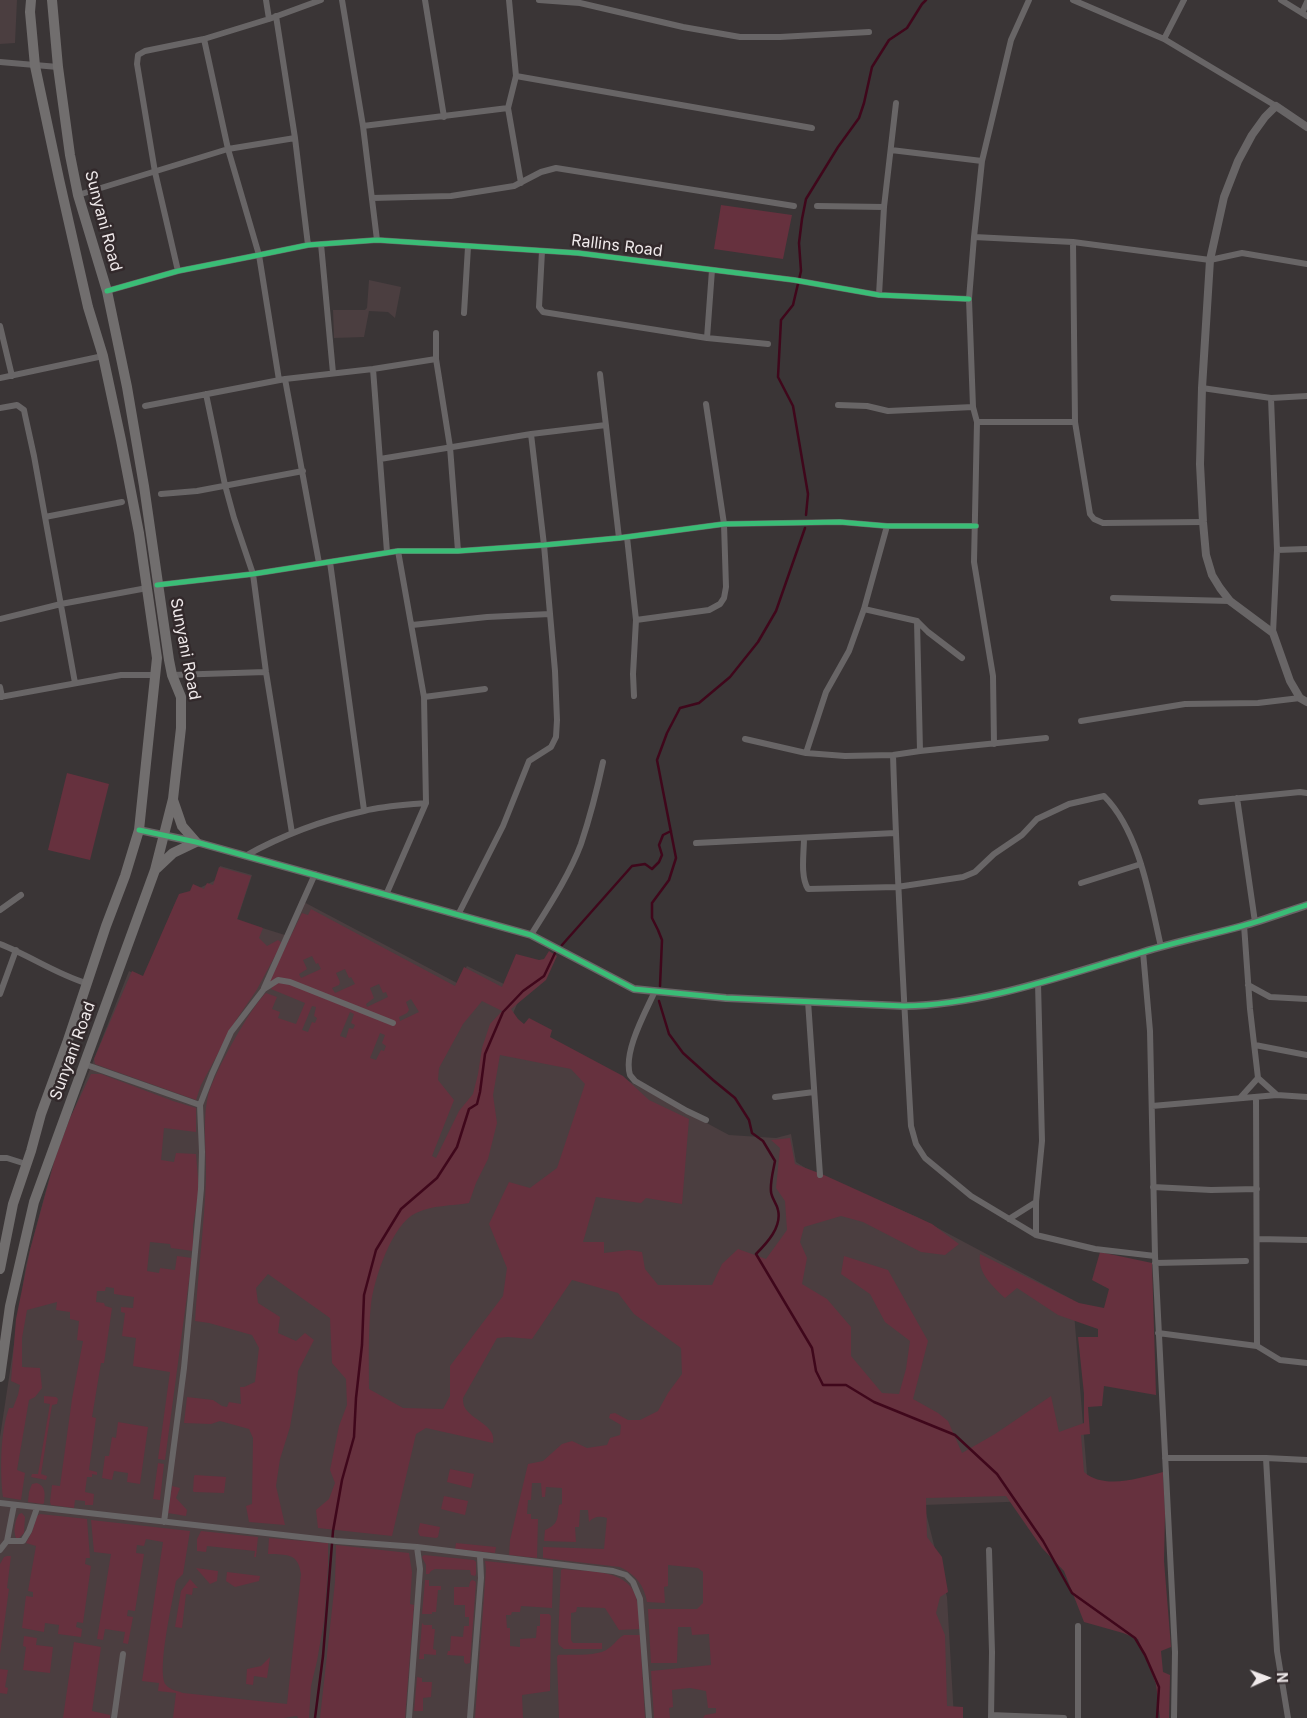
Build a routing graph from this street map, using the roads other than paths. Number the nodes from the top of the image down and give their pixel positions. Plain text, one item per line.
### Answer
1 (31, 0) edge
2 (52, 0) edge
3 (266, 0) edge
4 (321, 0) edge
5 (342, 0) edge
6 (425, 0) edge
7 (509, 0) edge
8 (539, 0) edge
9 (1029, 0) edge
10 (1073, 0) edge
11 (1184, 0) edge
12 (1281, 0) edge
13 (1307, 2) edge
14 (1305, 14) edge
15 (273, 18) junction
16 (869, 32) dead end
17 (1164, 39) junction
18 (204, 40) junction
19 (0, 62) edge
20 (35, 66) junction
21 (58, 67) junction
22 (516, 76) junction
23 (896, 102) dead end
24 (1276, 106) junction
25 (508, 108) junction
26 (444, 117) junction
27 (363, 126) junction
28 (1307, 127) edge
29 (812, 128) dead end
30 (296, 138) junction
31 (228, 149) junction
32 (891, 150) junction
33 (982, 161) junction
34 (155, 172) junction
35 (521, 183) junction
36 (78, 195) junction
37 (372, 198) junction
38 (794, 206) dead end
39 (817, 206) dead end
40 (884, 207) junction
41 (974, 237) junction
42 (377, 240) junction
43 (1073, 242) junction
44 (322, 244) junction
45 (308, 245) junction
46 (468, 247) junction
47 (542, 251) junction
48 (258, 255) junction
49 (1210, 260) junction
50 (1307, 264) edge
51 (178, 270) junction
52 (712, 270) junction
53 (107, 291) junction
54 (879, 295) junction
55 (969, 299) junction
56 (464, 313) dead end
57 (0, 326) edge
58 (436, 332) dead end
59 (707, 338) junction
60 (768, 344) dead end
61 (103, 356) junction
62 (436, 359) junction
63 (372, 369) junction
64 (333, 373) junction
65 (600, 374) dead end
66 (12, 376) junction
67 (0, 378) edge
68 (282, 379) junction
69 (1202, 388) junction
70 (206, 394) junction
71 (1307, 396) edge
72 (1271, 398) junction
73 (706, 404) dead end
74 (838, 404) dead end
75 (145, 406) dead end
76 (972, 407) junction
77 (0, 408) edge
78 (976, 422) junction
79 (1075, 422) junction
80 (606, 425) junction
81 (530, 434) junction
82 (450, 448) junction
83 (380, 459) junction
84 (303, 472) junction
85 (225, 486) junction
86 (161, 494) dead end
87 (122, 502) dead end
88 (45, 517) junction
89 (1203, 522) junction
90 (724, 524) junction
91 (887, 526) junction
92 (976, 526) junction
93 (627, 537) junction
94 (619, 538) junction
95 (544, 545) junction
96 (1307, 549) edge
97 (398, 550) junction
98 (1277, 550) junction
99 (458, 551) junction
100 (387, 552) junction
101 (330, 562) junction
102 (319, 564) junction
103 (253, 574) junction
104 (152, 586) junction
105 (1113, 598) dead end
106 (1230, 601) junction
107 (61, 604) junction
108 (864, 609) junction
109 (550, 614) junction
110 (0, 619) edge
111 (636, 620) junction
112 (917, 621) junction
113 (412, 624) junction
114 (1273, 633) junction
115 (962, 658) dead end
116 (266, 672) junction
117 (156, 674) junction
118 (172, 675) junction
119 (75, 683) junction
120 (0, 687) edge
121 (485, 689) dead end
122 (634, 696) dead end
123 (1, 697) edge
124 (424, 697) junction
125 (1300, 698) junction
126 (1307, 702) edge
127 (1081, 721) dead end
128 (1046, 738) dead end
129 (745, 739) dead end
130 (994, 744) junction
131 (920, 751) junction
132 (806, 753) junction
133 (893, 755) junction
134 (603, 762) dead end
135 (1307, 793) edge
136 (1237, 798) junction
137 (173, 799) junction
138 (1201, 802) dead end
139 (426, 803) junction
140 (364, 810) junction
141 (139, 830) junction
142 (292, 833) junction
143 (896, 833) junction
144 (164, 836) junction
145 (804, 838) junction
146 (196, 842) junction
147 (696, 843) dead end
148 (244, 856) junction
149 (1141, 864) junction
150 (155, 870) junction
151 (315, 874) junction
152 (1081, 884) dead end
153 (897, 887) junction
154 (21, 895) dead end
155 (386, 895) junction
156 (1307, 905) edge
157 (0, 910) edge
158 (458, 915) junction
159 (1255, 922) junction
160 (1244, 926) junction
161 (531, 935) junction
162 (0, 944) edge
163 (1162, 947) junction
164 (16, 950) junction
165 (1143, 952) junction
166 (86, 983) junction
167 (1038, 983) junction
168 (1248, 985) junction
169 (264, 989) junction
170 (655, 991) junction
171 (0, 994) edge
172 (1307, 999) edge
173 (808, 1001) junction
174 (904, 1006) junction
175 (393, 1023) dead end
176 (1255, 1045) junction
177 (1307, 1055) edge
178 (84, 1064) junction
179 (1258, 1078) junction
180 (814, 1092) junction
181 (1277, 1095) junction
182 (775, 1097) dead end
183 (1256, 1097) junction
184 (1307, 1097) edge
185 (1240, 1098) junction
186 (200, 1105) junction
187 (1152, 1106) junction
188 (706, 1120) dead end
189 (0, 1158) edge
190 (26, 1164) junction
191 (820, 1175) dead end
192 (1153, 1187) junction
193 (1257, 1189) junction
194 (1036, 1202) junction
195 (1009, 1219) junction
196 (1036, 1235) junction
197 (1258, 1239) junction
198 (1307, 1240) edge
199 (1155, 1260) junction
200 (1246, 1261) dead end
201 (0, 1270) edge
202 (1158, 1333) junction
203 (1257, 1346) junction
204 (1307, 1363) edge
205 (0, 1377) edge
206 (1164, 1458) junction
207 (1266, 1458) junction
208 (1307, 1460) edge
209 (0, 1503) edge
210 (14, 1505) junction
211 (37, 1508) junction
212 (164, 1522) junction
213 (7, 1541) junction
214 (417, 1548) junction
215 (0, 1550) edge
216 (989, 1550) dead end
217 (480, 1556) junction
218 (1078, 1626) dead end
219 (123, 1654) dead end
220 (991, 1716) edge
221 (114, 1718) edge
222 (409, 1718) edge
223 (470, 1718) edge
224 (649, 1718) edge
225 (1064, 1718) edge
226 (1078, 1718) edge
227 (1174, 1718) edge
228 (1288, 1718) edge

1 - 20 main road, Sunyani Road
2 - 21 main road, Sunyani Road
3 - 15 street
4 - 15 street
5 - 27 street
6 - 26 street
7 - 22 street
8 - 16 street
9 - 33 street
10 - 17 street
11 - 17 street
12 - 14 street
13 - 14 street
15 - 18 street
15 - 30 street
17 - 24 street
18 - 31 street
18 - 34 street
19 - 20 street
20 - 21 street
20 - 61 main road, Sunyani Road
21 - 36 main road, Sunyani Road
22 - 25 street
22 - 29 street
23 - 32 street
24 - 28 street
24 - 49 street
25 - 26 street
25 - 35 street
26 - 27 street
27 - 37 street
30 - 31 street
30 - 45 street
31 - 34 street
31 - 48 street
32 - 33 street
32 - 40 street
33 - 41 street
34 - 36 street
34 - 51 street
35 - 37 street
35 - 38 street
36 - 53 main road, Sunyani Road
37 - 42 street
39 - 40 street
40 - 54 street
41 - 43 street
41 - 55 street
42 - 44 street, Rallins Road
42 - 46 street, Rallins Road
43 - 49 street
43 - 79 street
44 - 45 street, Rallins Road
44 - 64 street
45 - 48 street, Rallins Road
46 - 47 street, Rallins Road
46 - 56 street
47 - 52 street, Rallins Road
47 - 59 street
48 - 51 street, Rallins Road
48 - 68 street
49 - 50 street
49 - 69 street
51 - 53 street, Rallins Road
52 - 54 street, Rallins Road
52 - 59 street
53 - 104 main road, Sunyani Road
54 - 55 street, Rallins Road
55 - 76 street
57 - 66 street
58 - 62 street
59 - 60 street
61 - 66 street
61 - 104 main road, Sunyani Road
62 - 63 street
62 - 82 street
63 - 64 street
63 - 83 street
64 - 68 street
65 - 80 street
66 - 67 street
68 - 70 street
68 - 84 street
69 - 72 street
69 - 89 street
70 - 75 street
70 - 85 street
71 - 72 street
72 - 98 street
73 - 90 street
74 - 76 street
76 - 78 street
77 - 88 street
78 - 79 street
78 - 92 street
79 - 89 street
80 - 81 street
80 - 94 street
81 - 82 street
81 - 95 street
82 - 83 street
82 - 99 street
83 - 100 street
84 - 85 street
84 - 102 street
85 - 86 street
85 - 103 street
87 - 88 street
88 - 107 street
89 - 106 street
90 - 91 street
90 - 93 street
90 - 111 street
91 - 92 street
91 - 108 street
92 - 130 street
93 - 94 street
93 - 111 street
94 - 95 street
95 - 99 street
95 - 109 street
96 - 98 street
97 - 99 street
97 - 100 street
97 - 113 street
98 - 114 street
100 - 101 street
101 - 102 street
101 - 140 street
102 - 103 street
103 - 104 street
103 - 116 street
104 - 107 street
104 - 117 main road, Sunyani Road
104 - 118 main road, Sunyani Road
105 - 106 street
106 - 114 street
107 - 110 street
107 - 119 street
108 - 112 street
108 - 132 street
109 - 113 street
109 - 158 street
111 - 122 street
112 - 115 street
112 - 131 street
113 - 124 street
114 - 125 street
116 - 118 street
116 - 142 street
117 - 119 street
117 - 141 main road, Sunyani Road
118 - 137 main road, Sunyani Road
119 - 123 street
120 - 123 street
121 - 124 street
124 - 139 street
125 - 126 street
125 - 127 street
128 - 130 street
129 - 132 street
130 - 131 street
131 - 133 street
132 - 133 street
133 - 143 street
134 - 161 street
135 - 136 street
136 - 138 street
136 - 159 street
137 - 144 main road, Sunyani Road
137 - 146 main road
139 - 140 street
139 - 155 street
140 - 142 street
141 - 144 street
141 - 166 main road, Sunyani Road
142 - 148 street
143 - 145 street
143 - 153 street
144 - 146 street
144 - 150 main road, Sunyani Road
145 - 147 street
145 - 153 street
146 - 148 street
146 - 150 main road
148 - 151 street
149 - 152 street
149 - 153 street
149 - 163 street
150 - 178 main road, Sunyani Road
151 - 155 street
151 - 169 street
153 - 174 street
154 - 157 street
155 - 158 street
156 - 159 street
158 - 161 street
159 - 160 street
160 - 163 street
160 - 168 street
161 - 170 street
162 - 164 street
163 - 165 street
164 - 166 street
164 - 171 street
165 - 167 street
165 - 187 street
166 - 190 main road, Sunyani Road
167 - 174 street
167 - 194 street
168 - 172 street
168 - 176 street
169 - 175 street
169 - 186 street
170 - 173 street
170 - 188 street
173 - 174 street
173 - 180 street
174 - 195 street
176 - 177 street
176 - 179 street
178 - 186 street
178 - 205 main road, Sunyani Road
179 - 181 street
179 - 185 street
180 - 182 street
180 - 191 street
181 - 183 street
181 - 184 street
183 - 185 street
183 - 193 street
185 - 187 street
186 - 212 street
187 - 192 street
189 - 190 street
190 - 201 main road, Sunyani Road
192 - 193 street
192 - 199 street
193 - 197 street
194 - 195 street
194 - 196 street
195 - 196 street
196 - 199 street
197 - 198 street
197 - 203 street
199 - 200 street
199 - 202 street
202 - 203 street
202 - 206 street
203 - 204 street
206 - 207 street
206 - 227 street
207 - 208 street
207 - 228 street
209 - 210 street
210 - 211 street
210 - 213 street
211 - 212 street
211 - 213 street
212 - 214 street
213 - 215 street
214 - 217 street
214 - 222 street
216 - 220 street
217 - 223 street
217 - 224 street
218 - 226 street
219 - 221 street
220 - 225 street

